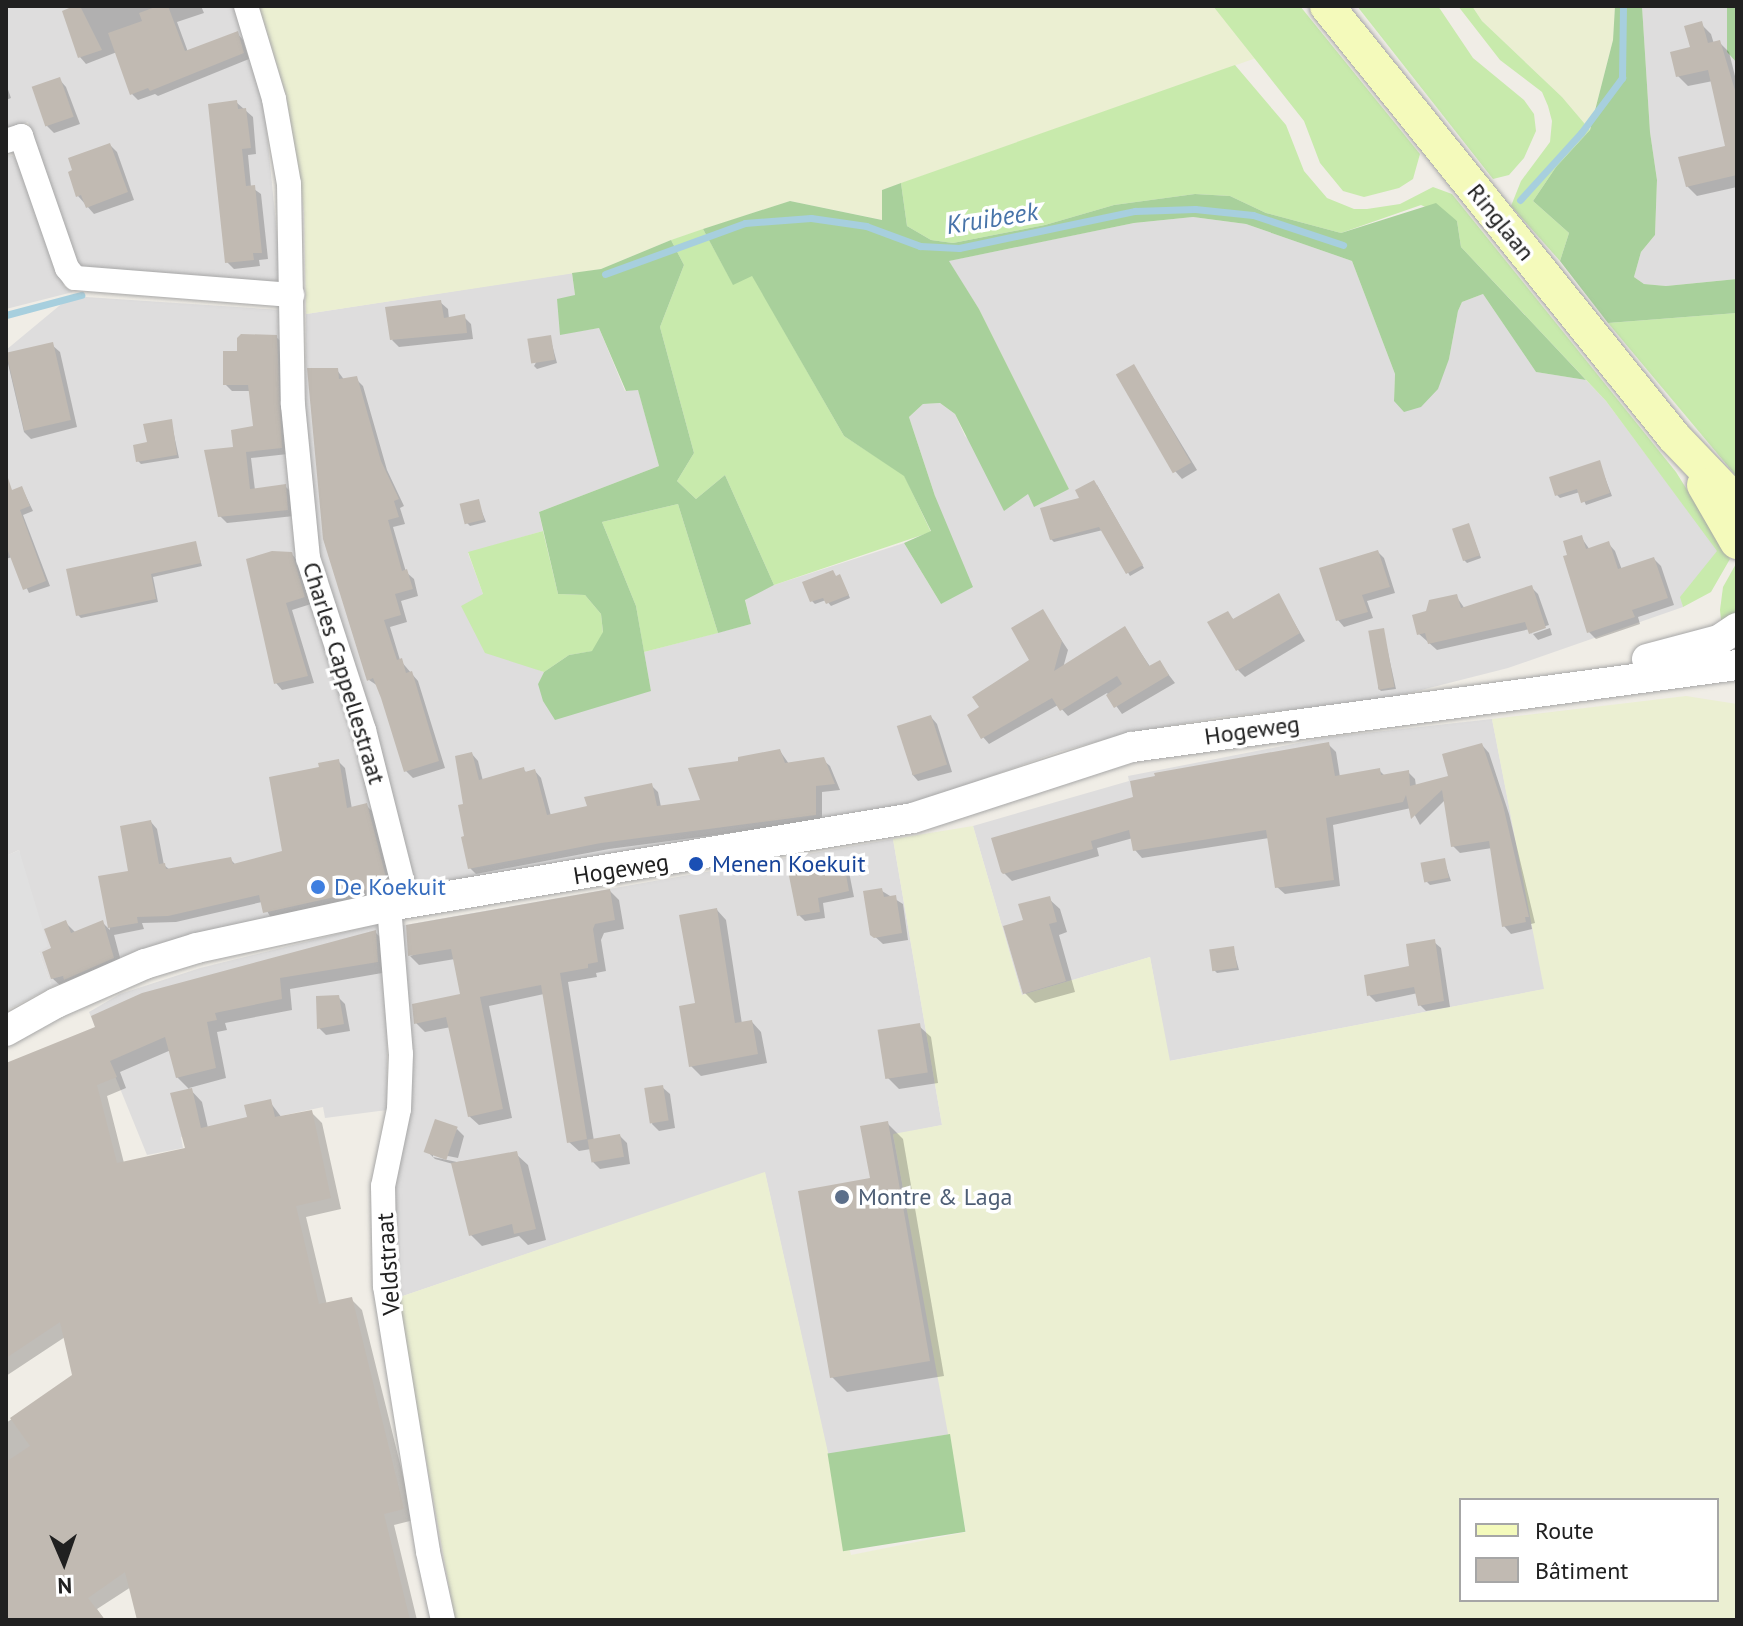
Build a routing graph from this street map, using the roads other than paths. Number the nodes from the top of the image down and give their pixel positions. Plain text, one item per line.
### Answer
1 (246, 6) edge
2 (1327, 6) edge
3 (6, 141) edge
4 (292, 295) junction
5 (1674, 437) junction
6 (1737, 503) edge
7 (1737, 542) edge
8 (1737, 628) edge
9 (1737, 665) edge
10 (1530, 691) junction
11 (398, 905) junction
12 (6, 1031) edge
13 (443, 1620) edge

1 - 4 street, Charles Cappellestraat
2 - 5 main road, Ringlaan
3 - 4 street
4 - 11 street, Charles Cappellestraat
5 - 6 main road, Ringlaan
5 - 7 main road, Ringlaan
8 - 10 street, Hogeweg
9 - 10 street, Hogeweg
10 - 11 street, Hogeweg
11 - 12 street, Hogeweg
11 - 13 street, Veldstraat

